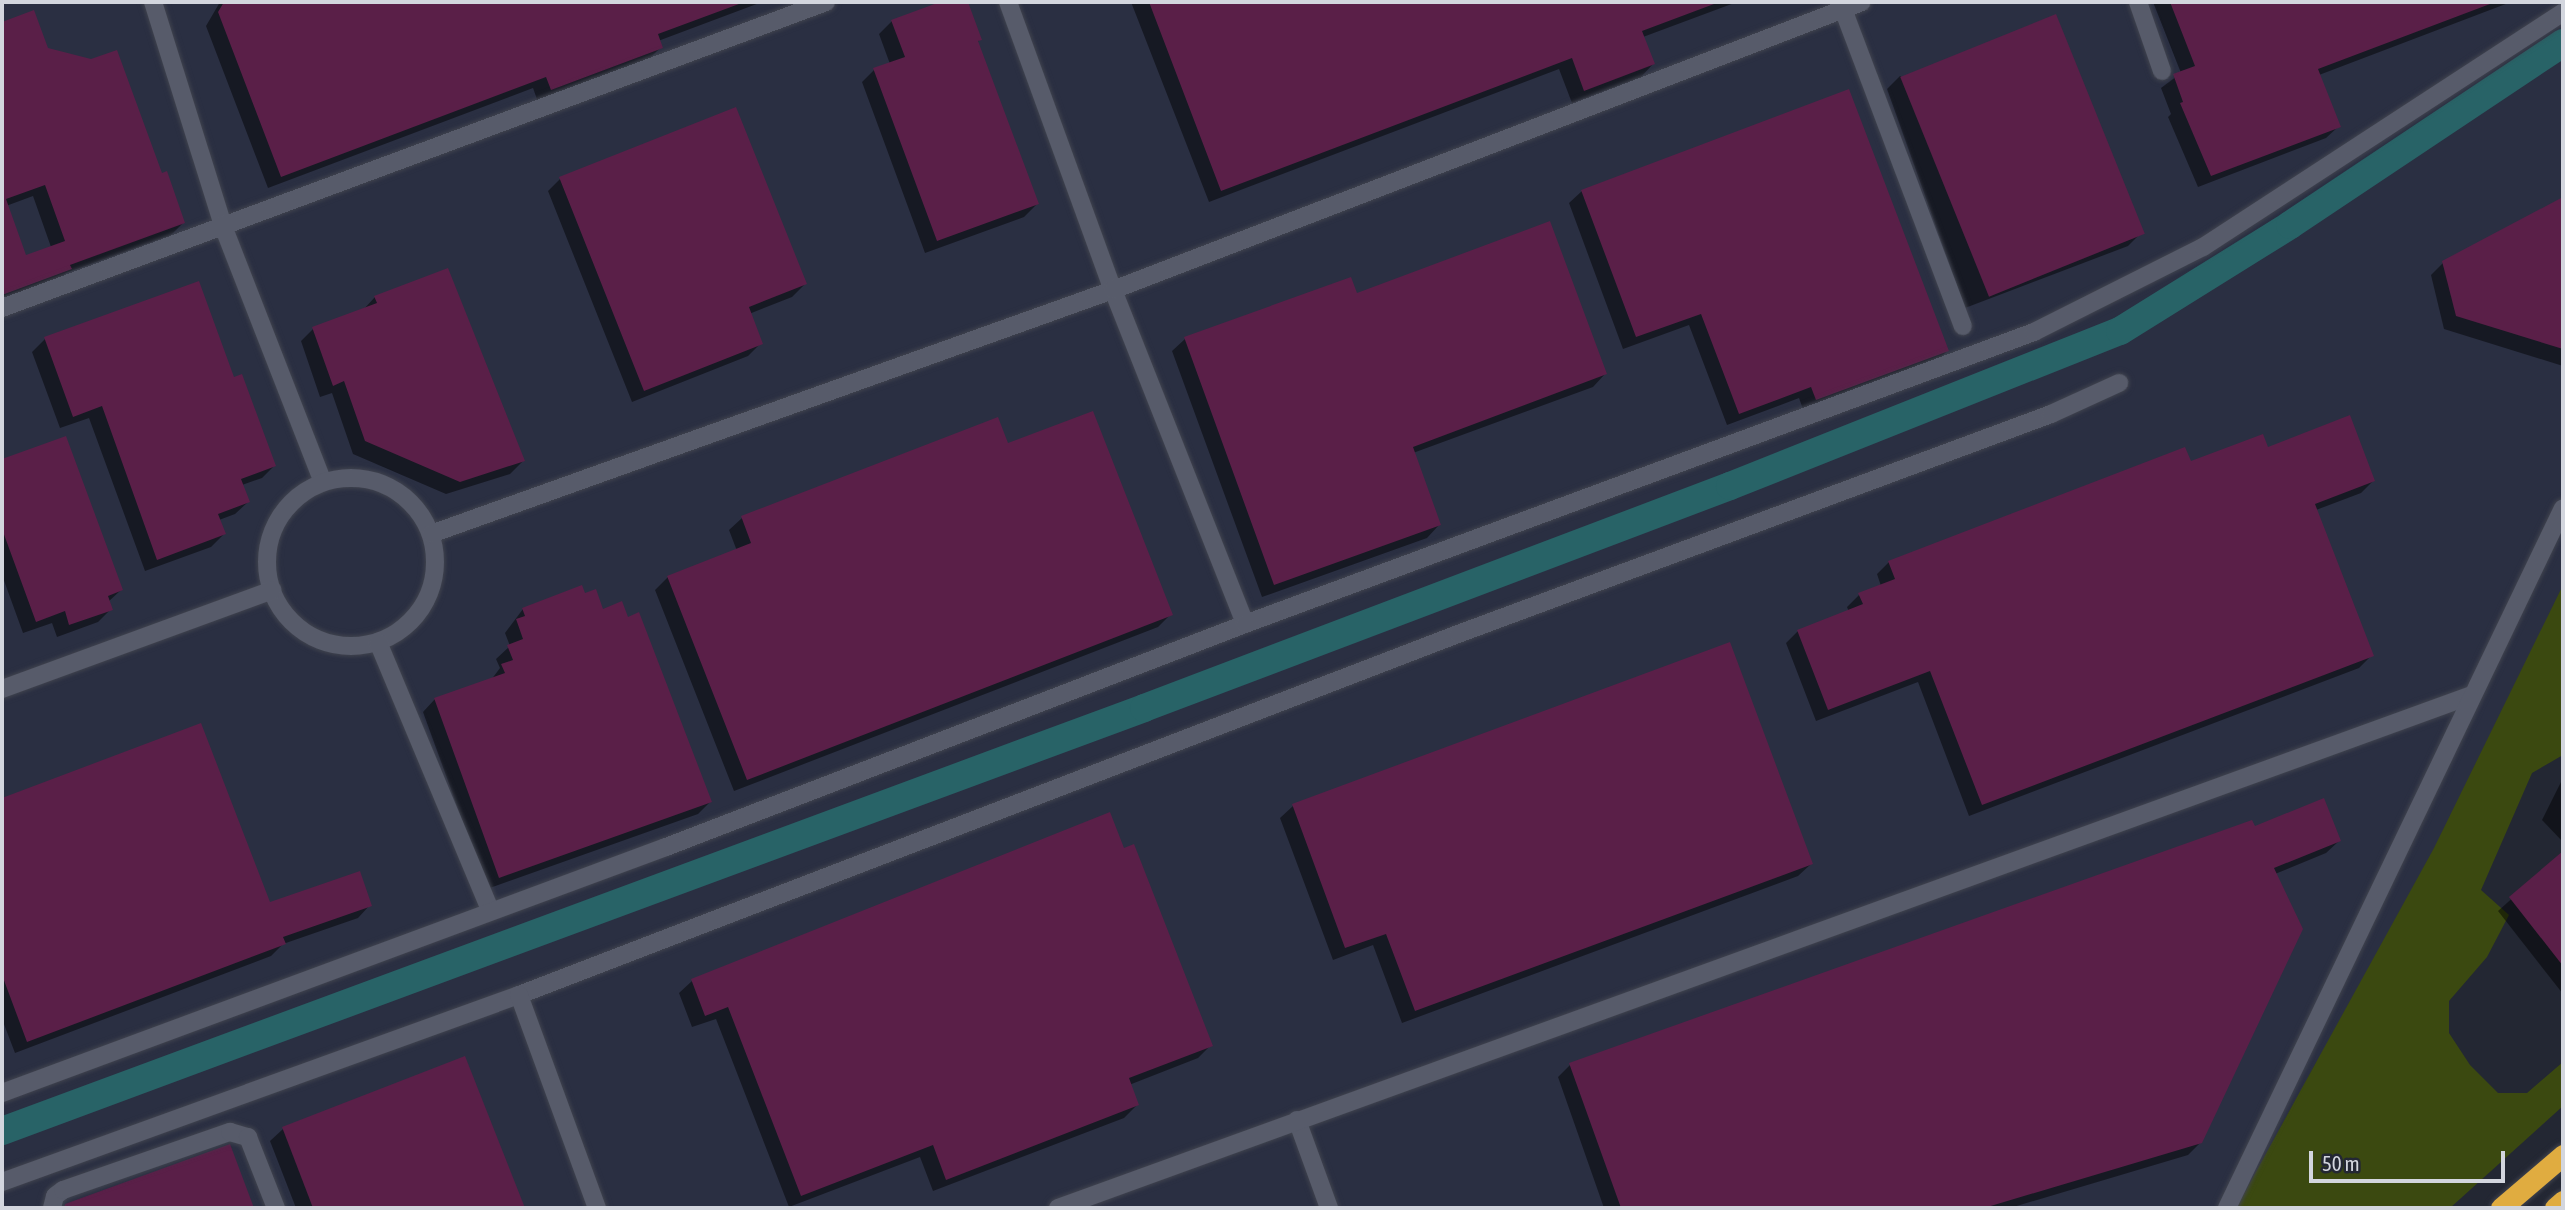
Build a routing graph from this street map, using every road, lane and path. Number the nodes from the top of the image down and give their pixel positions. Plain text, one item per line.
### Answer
1 (153, 2) edge
2 (826, 2) edge
3 (1008, 2) edge
4 (1862, 2) edge
5 (2138, 2) edge
6 (1843, 9) junction
7 (2563, 12) edge
8 (2162, 71) dead end
9 (223, 226) junction
10 (1113, 290) junction
11 (2, 308) edge
12 (1963, 326) dead end
13 (2119, 383) dead end
14 (323, 482) junction
15 (2563, 508) edge
16 (431, 534) junction
17 (272, 590) junction
18 (1245, 624) junction
19 (378, 642) junction
20 (2, 689) edge
21 (2472, 695) junction
22 (490, 910) junction
23 (519, 995) junction
24 (2, 1093) edge
25 (1297, 1120) junction
26 (2563, 1155) edge
27 (2, 1182) edge
28 (2563, 1201) edge
29 (52, 1208) edge
30 (276, 1208) edge
31 (597, 1208) edge
32 (1058, 1208) edge
33 (1329, 1208) edge
34 (2227, 1208) edge
35 (2501, 1208) edge
36 (2555, 1208) edge

1 - 9 street
2 - 9 street
3 - 10 street
4 - 6 street
5 - 8 street
6 - 10 street
6 - 12 street
7 - 18 street
9 - 11 street
9 - 14 street
10 - 16 street
10 - 18 street
13 - 23 street
14 - 16 street
14 - 17 street
15 - 21 street
16 - 19 street
17 - 19 street
17 - 20 street
18 - 22 street
19 - 22 street
21 - 25 street
21 - 34 street
22 - 24 street
23 - 27 street
23 - 31 street
25 - 32 street
25 - 33 street
26 - 35 highway
28 - 36 highway
29 - 30 street

